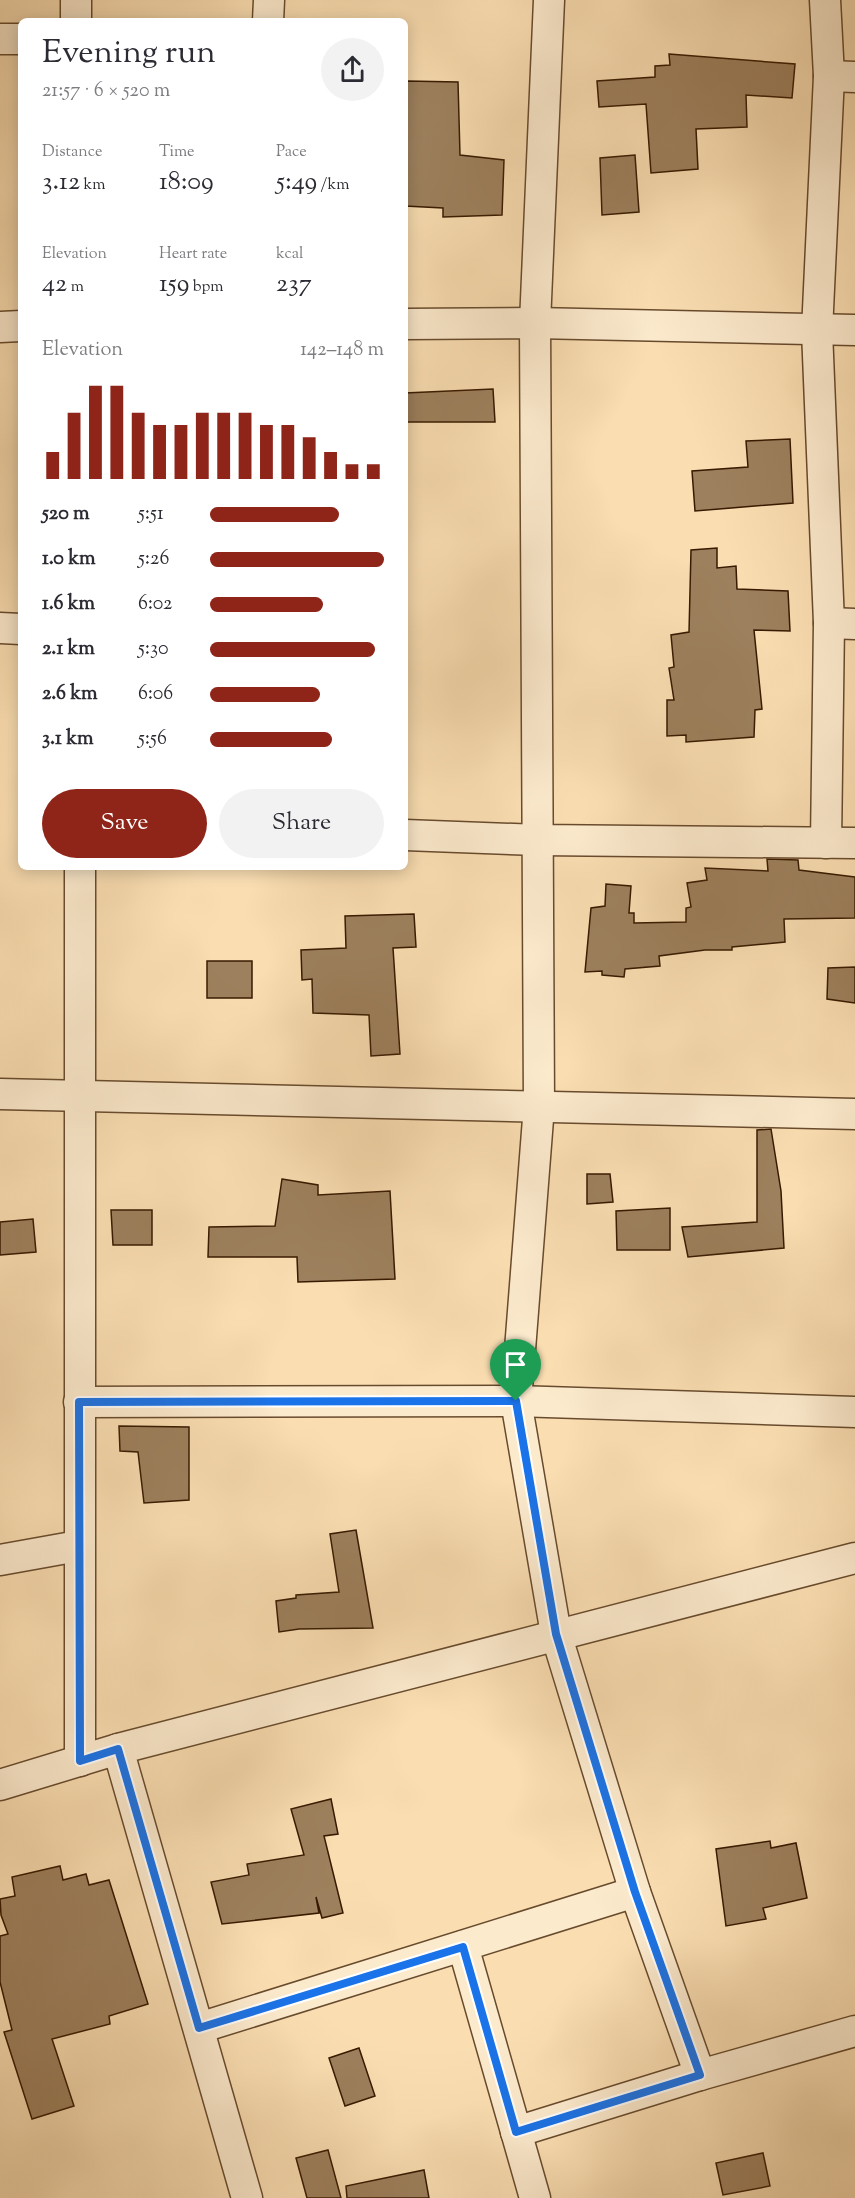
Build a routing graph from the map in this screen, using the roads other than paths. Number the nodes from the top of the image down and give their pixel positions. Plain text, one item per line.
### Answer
1 (76, 0) edge
2 (269, 0) edge
3 (549, 0) edge
4 (825, 0) edge
5 (76, 18) edge
6 (268, 18) edge
7 (0, 39) edge
8 (18, 39) edge
9 (842, 76) edge
10 (536, 323) junction
11 (408, 324) edge
12 (0, 327) edge
13 (18, 327) edge
14 (855, 330) edge
15 (818, 331) junction
16 (842, 624) edge
17 (0, 628) edge
18 (18, 629) edge
19 (408, 835) edge
20 (538, 840) junction
21 (841, 843) edge
22 (80, 870) edge
23 (0, 1094) edge
24 (80, 1095) junction
25 (539, 1106) junction
26 (855, 1114) edge
27 (516, 1401) junction
28 (79, 1402) junction
29 (855, 1412) edge
30 (78, 1546) junction
31 (0, 1560) edge
32 (853, 1567) edge
33 (556, 1634) junction
34 (118, 1749) junction
35 (80, 1761) junction
36 (0, 1785) edge
37 (635, 1892) junction
38 (463, 1947) junction
39 (199, 2028) junction
40 (855, 2031) edge
41 (700, 2075) junction
42 (516, 2132) junction
43 (247, 2198) edge
44 (535, 2198) edge

1 - 5 street
2 - 6 street
3 - 10 street
4 - 9 street
7 - 8 street
9 - 15 street
10 - 11 street
10 - 15 street
10 - 20 street
12 - 13 street
14 - 15 street
15 - 16 street
16 - 21 street
17 - 18 street
19 - 20 street
20 - 21 street
20 - 25 street
22 - 24 street
23 - 24 street
24 - 25 street
24 - 28 street
25 - 26 street
25 - 27 street
27 - 28 street
27 - 29 street
27 - 33 street
28 - 30 street
30 - 31 street
30 - 35 street
32 - 33 street
33 - 34 street
33 - 37 street
34 - 35 street
34 - 39 street
35 - 36 street
37 - 38 street
37 - 41 street
38 - 39 street
38 - 42 street
39 - 43 street
40 - 41 street
41 - 42 street
42 - 44 street

